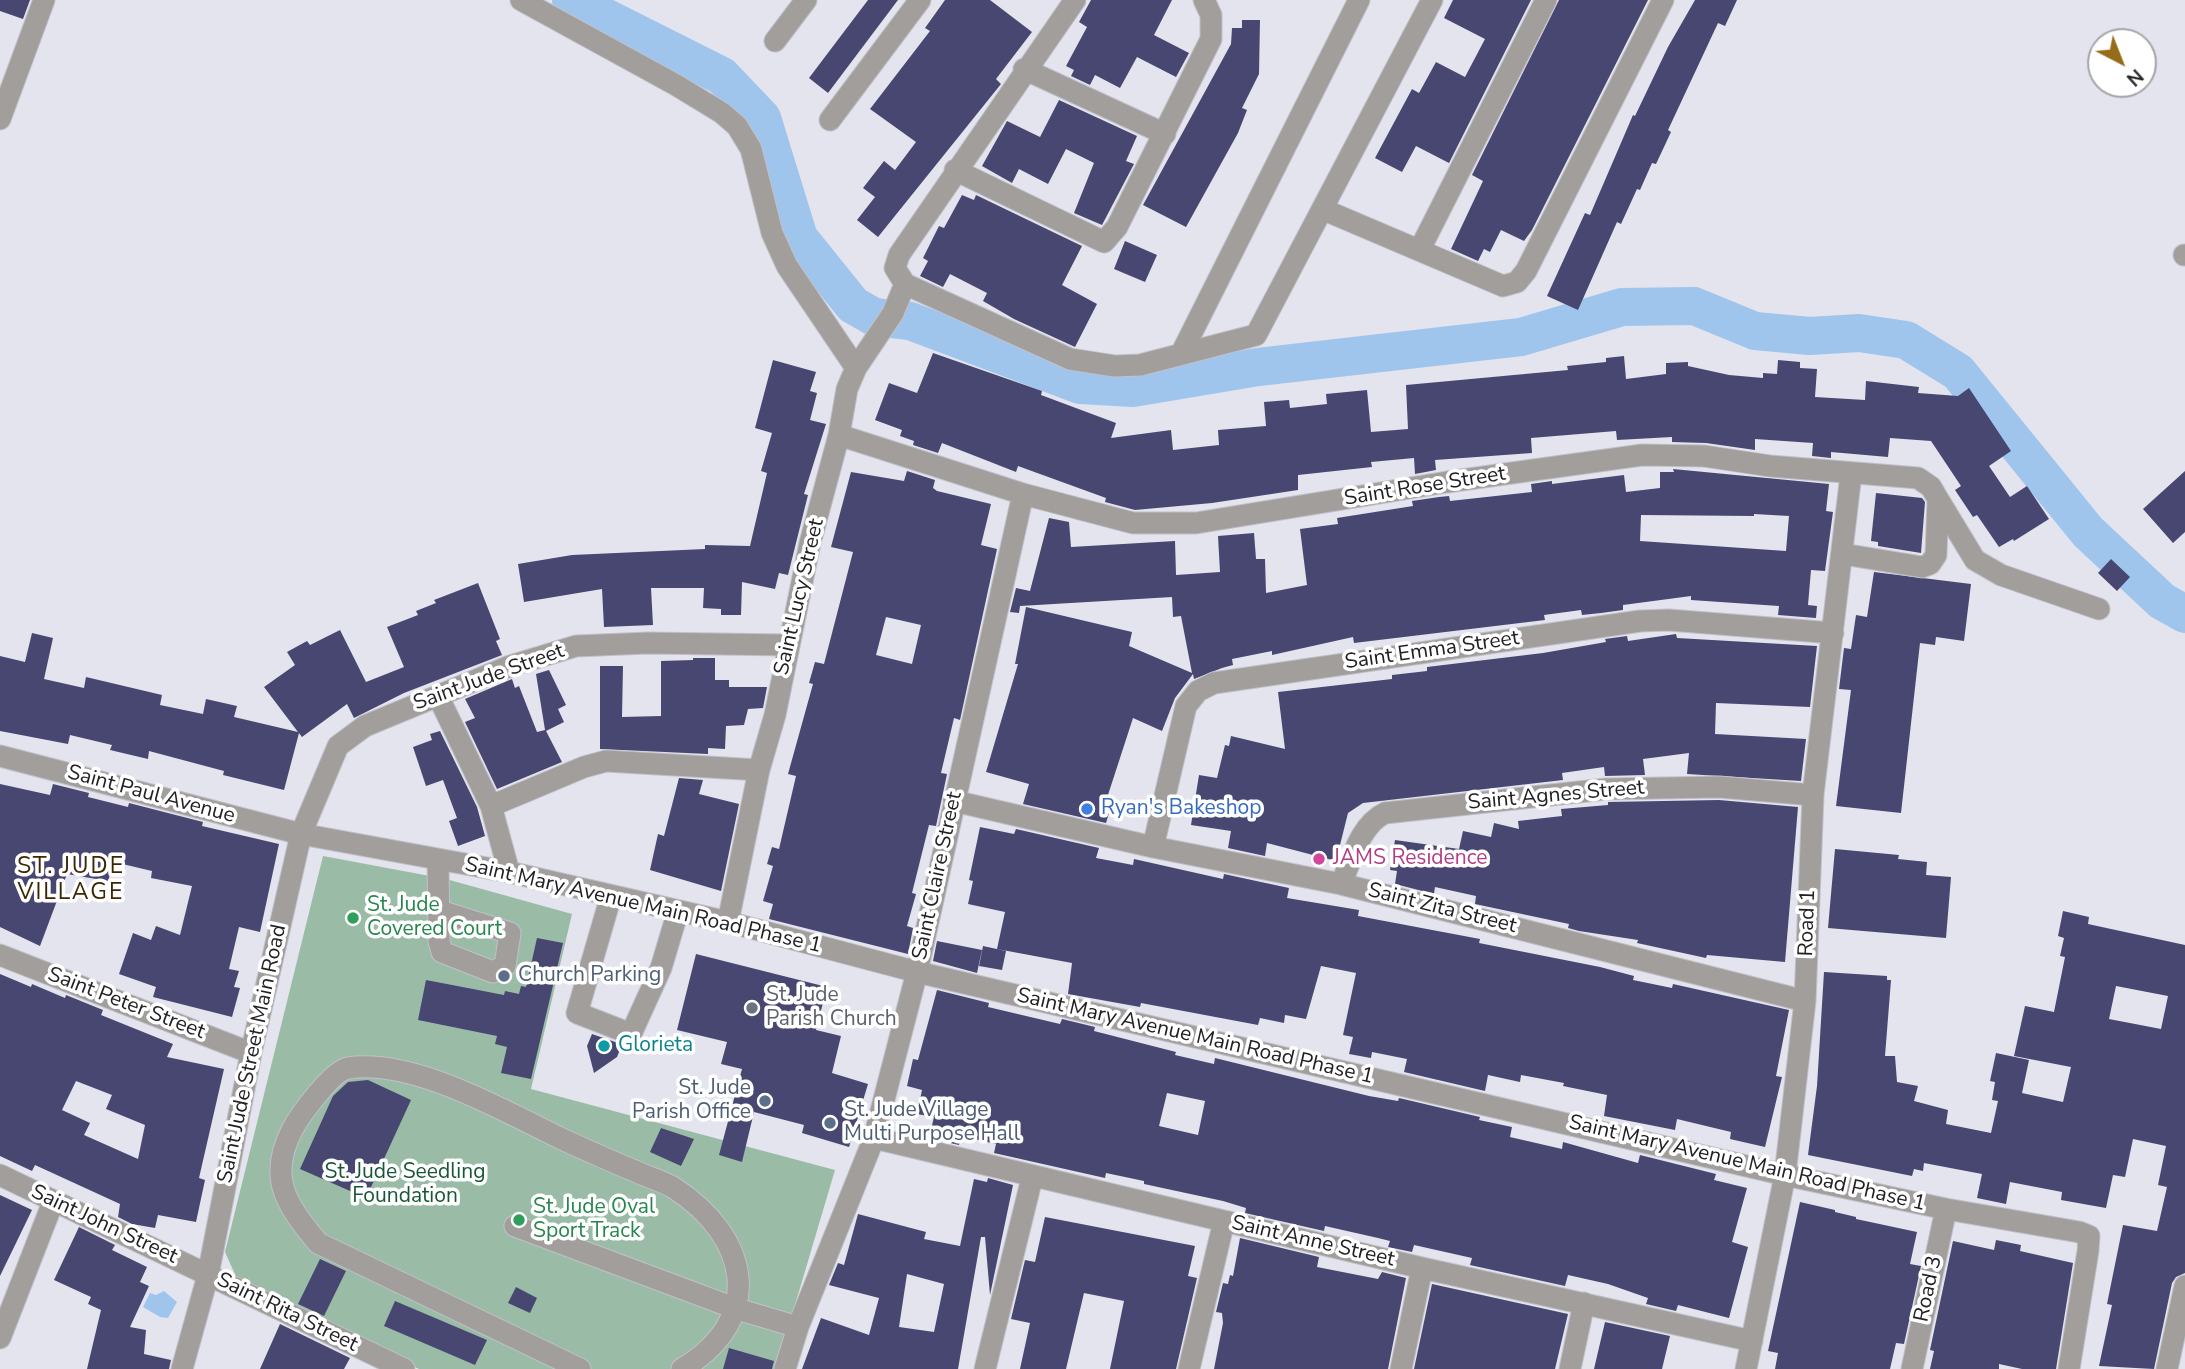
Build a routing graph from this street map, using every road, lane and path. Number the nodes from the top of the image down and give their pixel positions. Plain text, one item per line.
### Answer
1 (44, 0) edge
2 (521, 0) edge
3 (806, 0) edge
4 (920, 0) edge
5 (1075, 0) edge
6 (1204, 0) edge
7 (1359, 0) edge
8 (1432, 0) edge
9 (1546, 0) edge
10 (1664, 0) edge
11 (775, 41) dead end
12 (1024, 69) junction
13 (0, 119) edge
14 (830, 120) dead end
15 (1165, 134) junction
16 (955, 170) junction
17 (1322, 209) junction
18 (1420, 249) junction
19 (905, 284) junction
20 (1181, 354) junction
21 (856, 368) junction
22 (839, 435) junction
23 (1851, 474) junction
24 (1023, 494) junction
25 (1938, 499) junction
26 (1843, 554) junction
27 (2099, 609) dead end
28 (1833, 633) junction
29 (787, 645) junction
30 (438, 696) junction
31 (0, 756) edge
32 (759, 770) junction
33 (1812, 795) junction
34 (954, 801) junction
35 (491, 806) junction
36 (301, 834) junction
37 (1153, 847) junction
38 (438, 859) junction
39 (509, 872) junction
40 (1341, 884) junction
41 (611, 896) junction
42 (440, 911) dead end
43 (678, 911) junction
44 (728, 922) junction
45 (0, 955) edge
46 (918, 972) junction
47 (1805, 1001) junction
48 (251, 1053) junction
49 (874, 1138) junction
50 (0, 1175) edge
51 (1785, 1175) junction
52 (1032, 1178) junction
53 (53, 1202) junction
54 (1946, 1209) junction
55 (1224, 1221) junction
56 (515, 1226) dead end
57 (1423, 1268) junction
58 (208, 1275) junction
59 (2185, 1286) edge
60 (1584, 1303) junction
61 (737, 1309) junction
62 (798, 1327) junction
63 (0, 1338) edge
64 (1752, 1341) junction
65 (182, 1369) edge
66 (404, 1369) edge
67 (580, 1369) edge
68 (682, 1369) edge
69 (785, 1369) edge
70 (985, 1369) edge
71 (1189, 1369) edge
72 (1401, 1369) edge
73 (1570, 1369) edge
74 (1746, 1369) edge
75 (1912, 1369) edge
76 (2068, 1369) edge
77 (2167, 1369) edge

1 - 13 street
2 - 21 street
3 - 11 street
4 - 14 street
5 - 12 street
6 - 15 street
7 - 20 street
8 - 17 street
9 - 18 street
10 - 18 street
12 - 15 street
12 - 16 street
15 - 16 street
16 - 19 street
17 - 18 street
17 - 20 street
19 - 20 street
19 - 21 street, Saint Lucy Street
21 - 22 street, Saint Lucy Street
22 - 24 street, Saint Rose Street
22 - 29 street, Saint Lucy Street
23 - 24 street, Saint Rose Street
23 - 25 street, Saint Rose Street
23 - 26 street, Road 1
24 - 34 street, Saint Claire Street
25 - 26 street
25 - 27 street, Saint Rose Street
26 - 28 street, Road 1
28 - 33 street, Road 1
28 - 37 street, Saint Emma Street
29 - 30 street, Saint Jude Street
29 - 32 street, Saint Lucy Street
30 - 35 street
30 - 36 street, Saint Jude Street
31 - 36 street, Saint Paul Avenue
32 - 35 street
32 - 44 street, Saint Lucy Street
33 - 40 street, Saint Agnes Street
33 - 47 street, Road 1
34 - 37 street, Saint Zita Street
34 - 46 street, Saint Claire Street
35 - 39 street
36 - 38 street, Saint Mary Avenue Main Road Phase 1
36 - 48 street, Saint Jude Street Main Road
37 - 40 street, Saint Zita Street
38 - 39 street, Saint Mary Avenue Main Road Phase 1
38 - 42 street
39 - 41 street, Saint Mary Avenue Main Road Phase 1
40 - 47 street, Saint Zita Street
41 - 43 street, Saint Mary Avenue Main Road Phase 1
41 - 43 street
43 - 44 street, Saint Mary Avenue Main Road Phase 1
44 - 46 street, Saint Mary Avenue Main Road Phase 1
45 - 48 street, Saint Peter Street
46 - 49 street, Saint Claire Street
46 - 51 street, Saint Mary Avenue Main Road Phase 1
47 - 51 street, Road 1
48 - 58 street, Saint Jude Street Main Road
49 - 52 street, Saint Anne Street
49 - 62 street, Saint Claire Street
50 - 53 street, Saint John Street
51 - 54 street, Saint Mary Avenue Main Road Phase 1
51 - 64 street, Road 1
52 - 55 street, Saint Anne Street
52 - 70 street
53 - 58 street, Saint John Street
53 - 63 street
54 - 75 street, Road 3
54 - 76 street, Saint Mary Avenue Main Road Phase 1
55 - 57 street, Saint Anne Street
55 - 71 street
56 - 61 street
57 - 60 street, Saint Anne Street
57 - 72 street
58 - 65 street, Saint Jude Street Main Road
58 - 66 street, Saint Rita Street
59 - 77 street
60 - 64 street, Saint Anne Street
60 - 73 street
61 - 62 street
61 - 67 street
61 - 68 street
62 - 69 street, Saint Claire Street
64 - 74 street, Road 1

